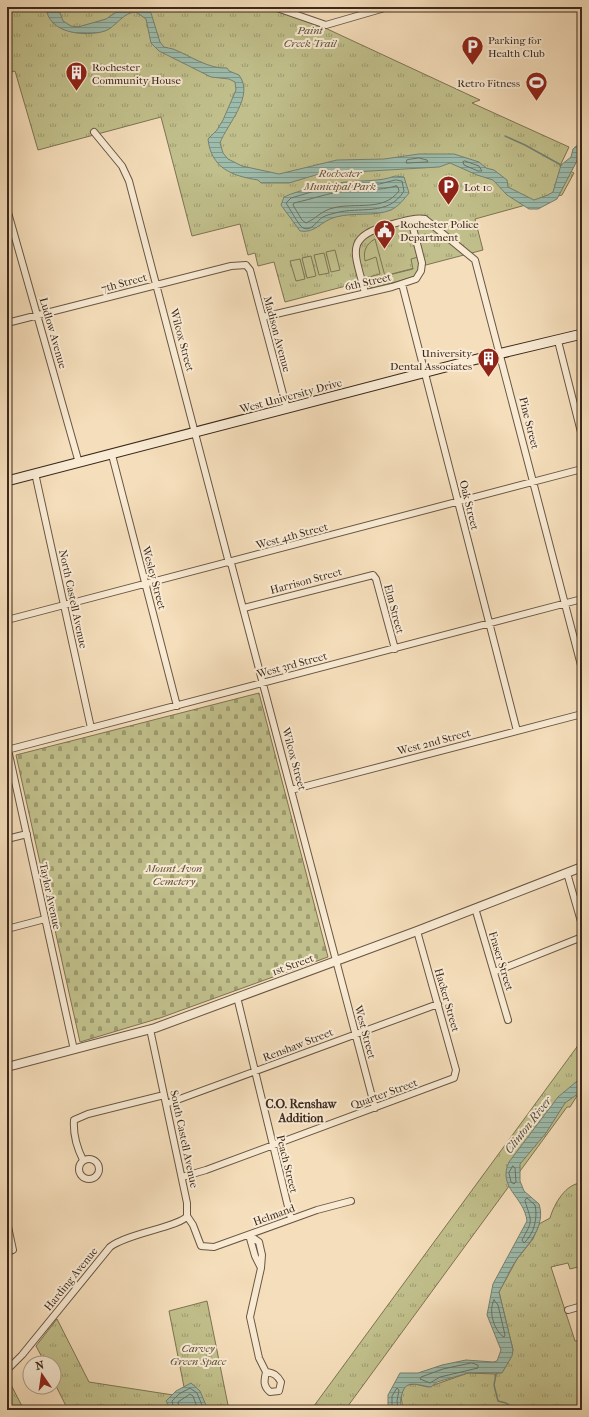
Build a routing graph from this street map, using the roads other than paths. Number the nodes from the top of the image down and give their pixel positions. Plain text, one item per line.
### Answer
1 (274, 7) edge
2 (388, 7) edge
3 (94, 132) dead end
4 (7, 209) edge
5 (411, 220) junction
6 (246, 265) joint
7 (402, 284) junction
8 (157, 285) junction
9 (364, 293) junction
10 (37, 316) junction
11 (263, 317) junction
12 (7, 324) edge
13 (582, 334) edge
14 (558, 341) junction
15 (501, 354) junction
16 (425, 373) junction
17 (287, 409) junction
18 (195, 434) junction
19 (582, 436) edge
20 (112, 455) junction
21 (80, 463) junction
22 (582, 469) edge
23 (35, 473) junction
24 (7, 481) edge
25 (533, 482) junction
26 (458, 502) junction
27 (230, 563) junction
28 (373, 575) joint
29 (146, 585) junction
30 (582, 599) edge
31 (565, 604) junction
32 (64, 606) junction
33 (244, 608) junction
34 (7, 620) edge
35 (489, 624) junction
36 (395, 649) junction
37 (582, 669) edge
38 (264, 683) junction
39 (178, 706) junction
40 (582, 714) edge
41 (91, 728) junction
42 (517, 731) junction
43 (7, 749) edge
44 (291, 790) junction
45 (27, 834) junction
46 (7, 839) edge
47 (582, 867) edge
48 (568, 873) junction
49 (475, 908) junction
50 (45, 919) junction
51 (582, 925) edge
52 (7, 928) edge
53 (417, 931) junction
54 (582, 937) edge
55 (336, 961) junction
56 (494, 972) junction
57 (237, 997) junction
58 (438, 1004) junction
59 (508, 1020) dead end
60 (150, 1029) junction
61 (356, 1034) junction
62 (74, 1050) junction
63 (7, 1068) edge
64 (255, 1072) junction
65 (456, 1074) joint
66 (164, 1095) junction
67 (166, 1104) junction
68 (374, 1108) junction
69 (272, 1146) junction
70 (83, 1160) dead end
71 (182, 1177) junction
72 (351, 1201) dead end
73 (187, 1216) junction
74 (291, 1219) junction
75 (7, 1222) edge
76 (249, 1235) junction
77 (204, 1248) joint
78 (10, 1251) edge
79 (582, 1306) edge
80 (568, 1310) dead end
81 (7, 1370) edge
82 (266, 1372) dead end

1 - 2 street
3 - 8 street, Wilcox Street
4 - 10 street, Ludlow Avenue
5 - 7 street, 6th Street
5 - 9 street, Pine Street
5 - 15 street, Pine Street
6 - 8 street, 7th Street
6 - 11 street, Madison Avenue
7 - 9 street, 6th Street
7 - 16 street, Oak Street
8 - 10 street, 7th Street
8 - 18 street, Wilcox Street
9 - 11 street, 6th Street
10 - 12 street, 7th Street
10 - 21 street, Ludlow Avenue
11 - 17 street, Madison Avenue
13 - 14 main road, West University Drive
14 - 15 main road, West University Drive
14 - 19 street
15 - 16 main road, West University Drive
15 - 25 street, Pine Street
16 - 17 main road, West University Drive
16 - 26 street, Oak Street
17 - 18 main road, West University Drive
18 - 20 main road, West University Drive
18 - 27 street, Wilcox Street
20 - 21 main road, West University Drive
20 - 29 street, Wesley Street
21 - 23 main road, West University Drive
22 - 25 street, West 4th Street
23 - 24 main road, West University Drive
23 - 32 street, North Castell Avenue
25 - 26 street, West 4th Street
25 - 31 street, Pine Street
26 - 27 street, West 4th Street
26 - 35 street, Oak Street
27 - 29 street, West 4th Street
27 - 33 street, Wilcox Street
28 - 33 street, Harrison Street
28 - 36 street, Elm Street
29 - 32 street, West 4th Street
29 - 39 street, Wesley Street
30 - 31 street, West 3rd Street
31 - 35 street, West 3rd Street
31 - 37 street, Pine Street
32 - 34 street, West 4th Street
32 - 41 street, North Castell Avenue
33 - 38 street, Wilcox Street
35 - 36 street, West 3rd Street
35 - 42 street, Oak Street
36 - 38 street, West 3rd Street
38 - 39 street, West 3rd Street
38 - 44 street, Wilcox Street
39 - 41 street, West 3rd Street
40 - 42 street, West 2nd Street
41 - 43 street, West 3rd Street
42 - 44 street, West 2nd Street
43 - 45 street, Taylor Avenue
44 - 55 street, Wilcox Street
45 - 46 street
45 - 50 street, Taylor Avenue
47 - 48 street, 1st Street
48 - 49 street, 1st Street
48 - 51 street
49 - 53 street, 1st Street
49 - 56 street, Fraser Street
50 - 52 street
50 - 62 street, Taylor Avenue
53 - 55 street, 1st Street
53 - 58 street, Hacker Street
54 - 56 street
55 - 57 street, 1st Street
55 - 61 street, West Street
56 - 59 street, Fraser Street
57 - 60 street, 1st Street
57 - 64 street, Peach Street
58 - 61 street, Renshaw Street
58 - 65 street, Hacker Street
60 - 62 street, 1st Street
60 - 66 street, South Castell Avenue
61 - 64 street, Renshaw Street
61 - 68 street, West Street
62 - 63 street, 1st Street
64 - 67 street, Renshaw Street
64 - 69 street, Peach Street
65 - 68 street, Quarter Street
66 - 67 street, South Castell Avenue
66 - 70 street
67 - 71 street, South Castell Avenue
68 - 69 street, Quarter Street
69 - 71 street, Quarter Street
69 - 74 street, Peach Street
71 - 73 street, South Castell Avenue
72 - 74 street, Helmand
73 - 77 street, South Castell Avenue
73 - 81 street, Harding Avenue
74 - 76 street, Helmand
75 - 78 street
76 - 77 street, Helmand
76 - 82 street
79 - 80 street

